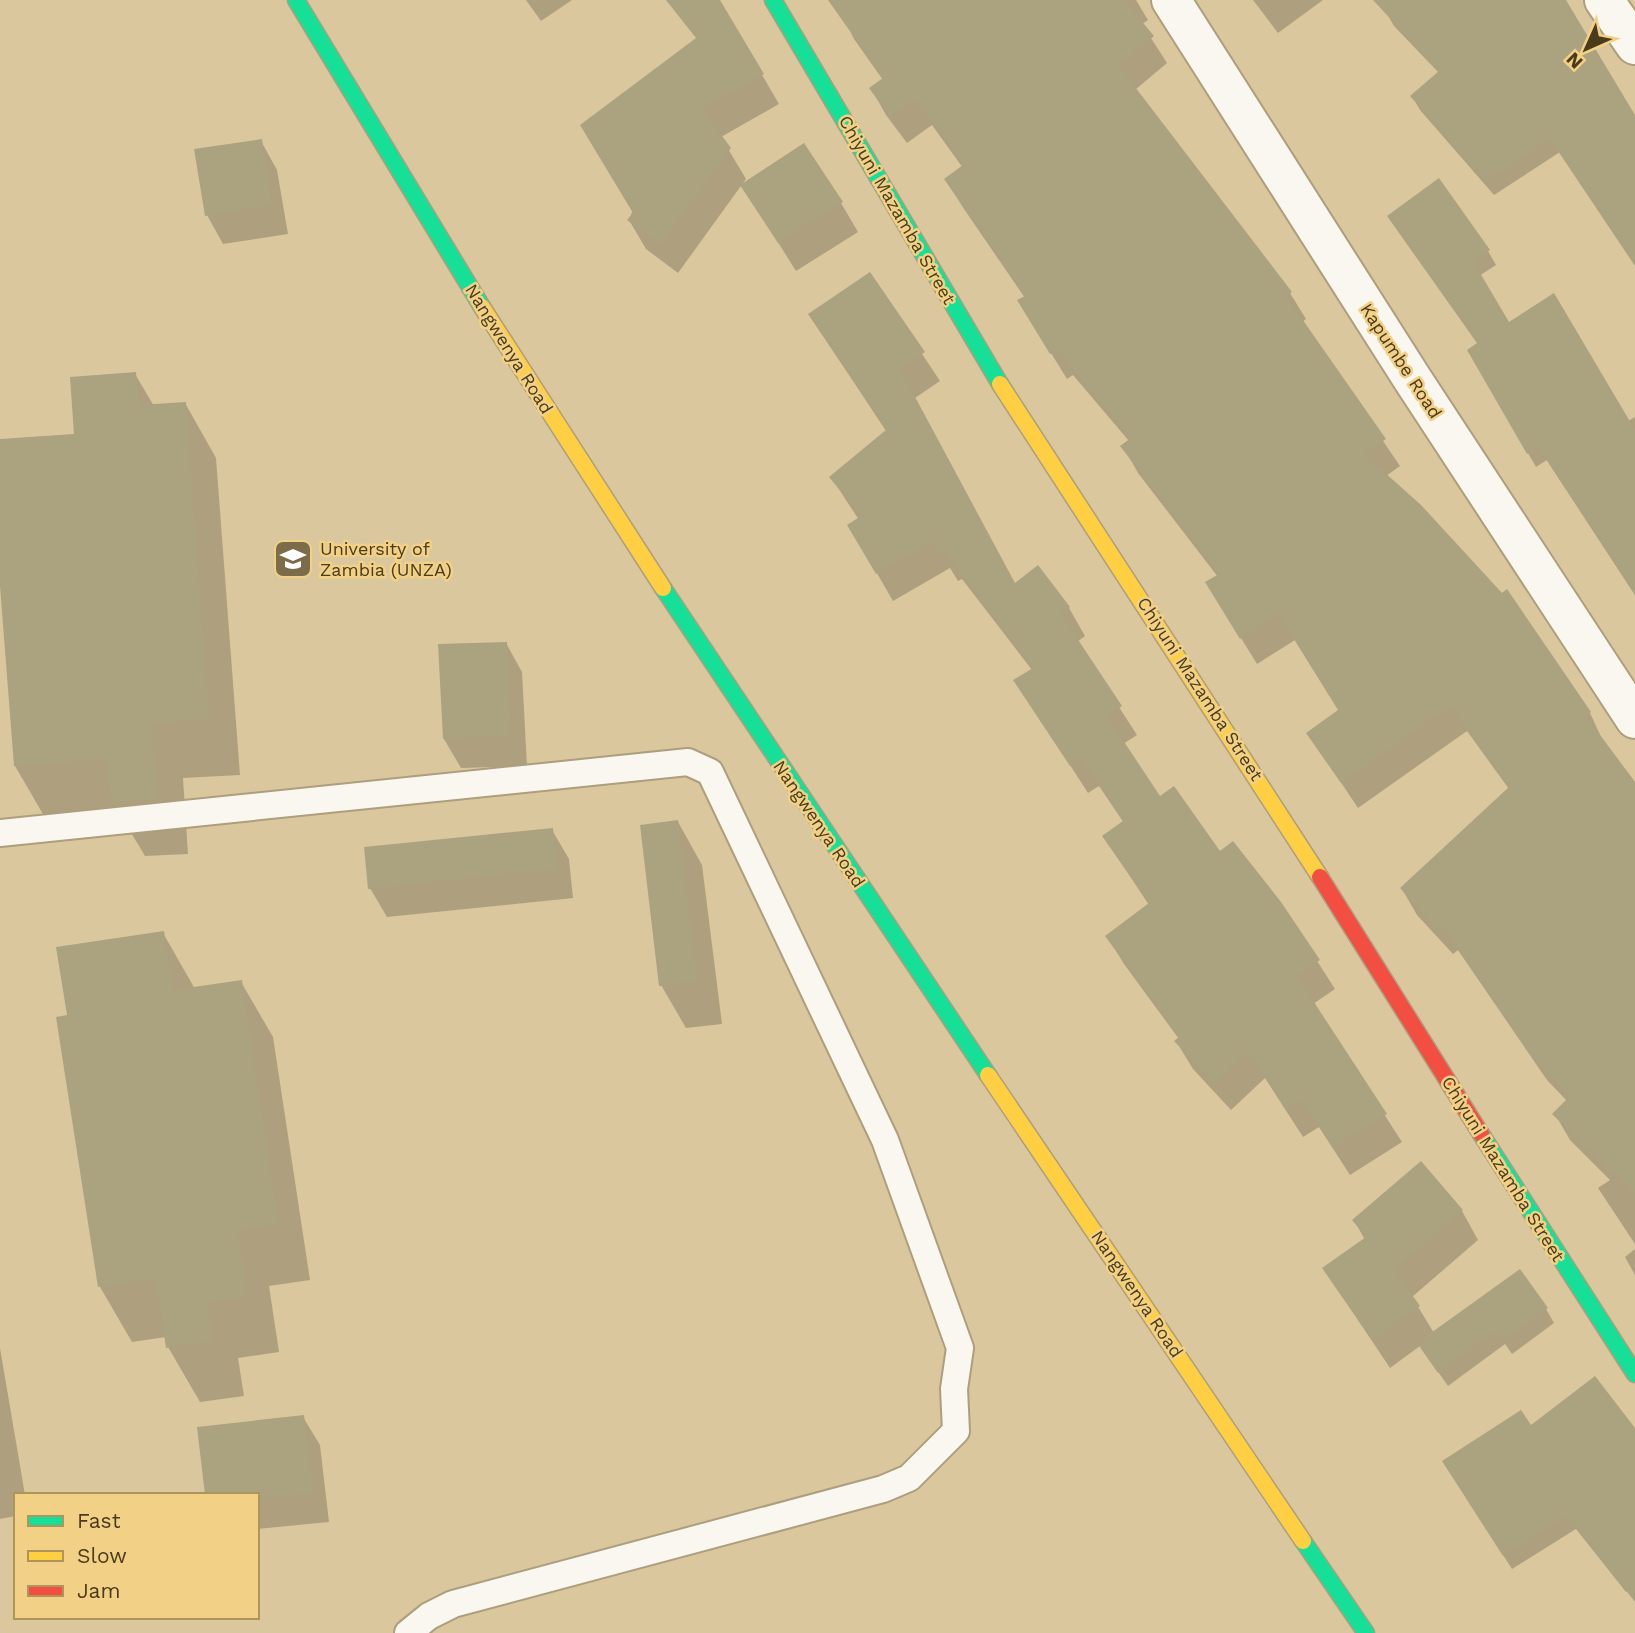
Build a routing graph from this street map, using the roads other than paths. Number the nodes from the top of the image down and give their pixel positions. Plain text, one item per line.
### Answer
1 (296, 0) edge
2 (773, 0) edge
3 (1171, 0) edge
4 (1604, 0) edge
5 (1635, 45) edge
6 (1635, 719) edge
7 (0, 833) edge
8 (1635, 1374) edge
9 (408, 1633) edge
10 (1366, 1633) edge

1 - 10 main road, Nangwenya Road
2 - 8 main road, Chiyuni Mazamba Street
3 - 6 street, Kapumbe Road
4 - 5 street
7 - 9 lane

